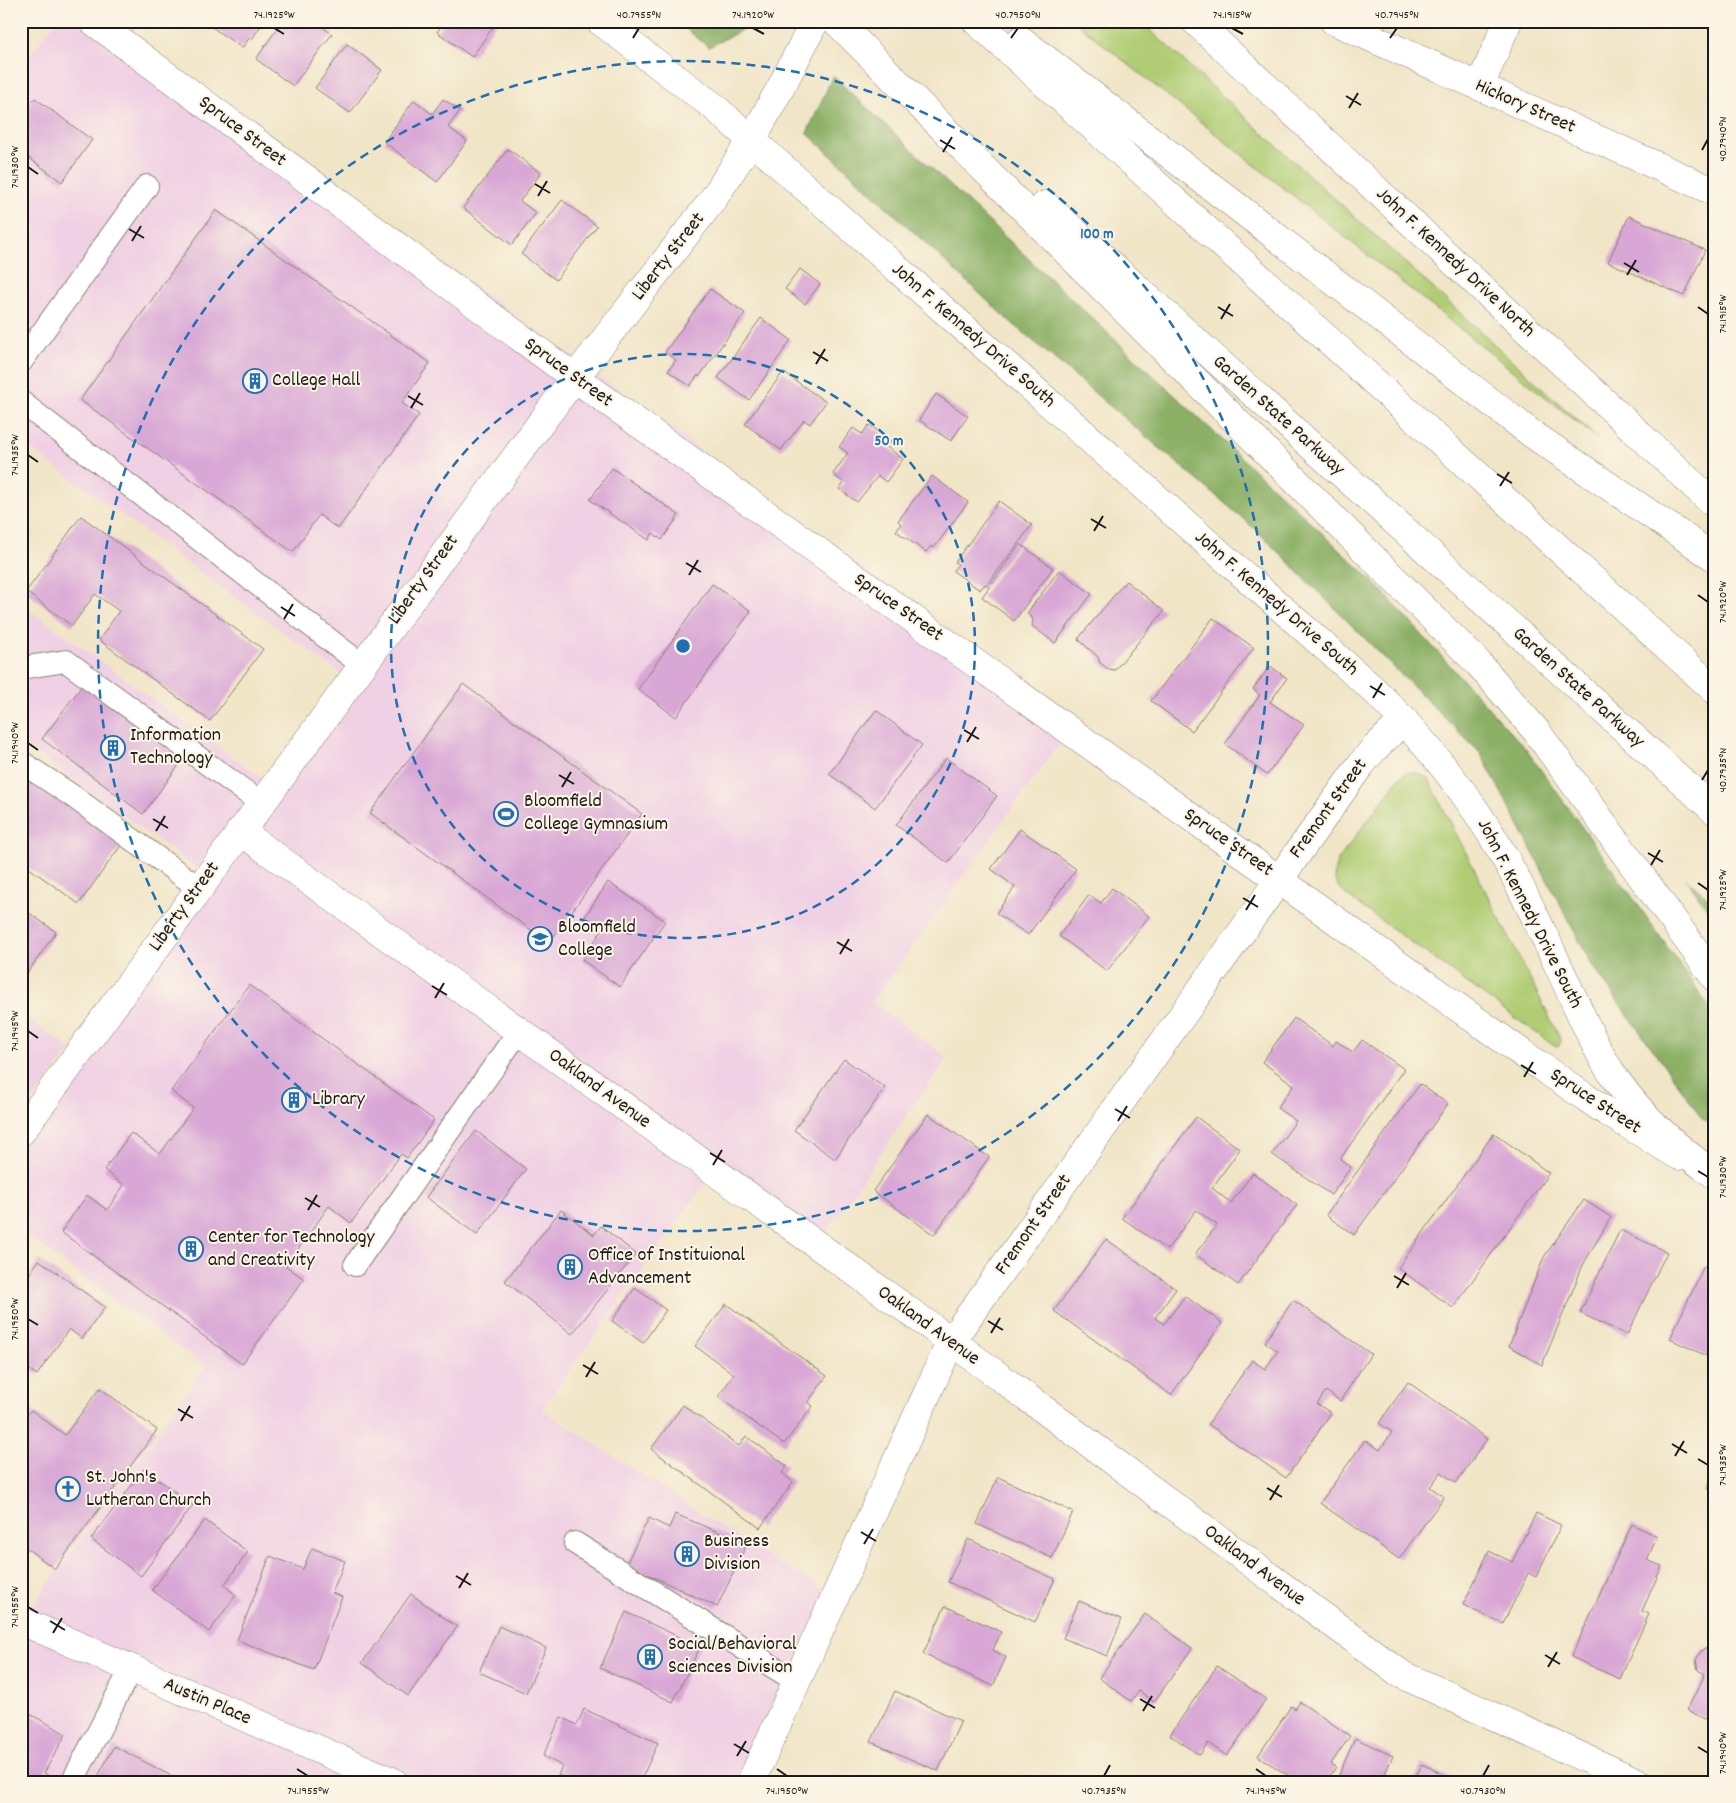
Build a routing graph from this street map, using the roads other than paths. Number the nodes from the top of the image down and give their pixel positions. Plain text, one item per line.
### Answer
1 (93, 21) edge
2 (600, 21) edge
3 (815, 21) edge
4 (836, 21) edge
5 (841, 21) edge
6 (976, 21) edge
7 (996, 21) edge
8 (1195, 21) edge
9 (1334, 21) edge
10 (1508, 21) edge
11 (1480, 86) junction
12 (752, 141) junction
13 (147, 186) dead end
14 (1715, 192) edge
15 (21, 362) edge
16 (575, 378) junction
17 (21, 402) edge
18 (1715, 505) edge
19 (1715, 558) edge
20 (362, 665) junction
21 (21, 668) edge
22 (1715, 690) edge
23 (1404, 720) junction
24 (21, 762) edge
25 (261, 802) junction
26 (1715, 811) edge
27 (240, 831) junction
28 (1279, 879) junction
29 (199, 888) junction
30 (1715, 978) edge
31 (518, 1031) junction
32 (21, 1132) edge
33 (1715, 1176) edge
34 (355, 1265) dead end
35 (951, 1341) junction
36 (574, 1544) dead end
37 (21, 1621) edge
38 (131, 1669) junction
39 (796, 1681) junction
40 (72, 1782) edge
41 (394, 1782) edge
42 (751, 1782) edge
43 (1638, 1782) edge

1 - 16 main road, Spruce Street
2 - 12 main road, John F. Kennedy Drive South
3 - 12 main road, Liberty Street
4 - 30 main road
5 - 26 main road, Garden State Parkway
6 - 22 main road
7 - 19 main road
8 - 18 main road, John F. Kennedy Drive North
9 - 11 main road, Hickory Street
10 - 11 main road
11 - 14 main road, Hickory Street
12 - 16 main road, Liberty Street
12 - 23 main road, John F. Kennedy Drive South
13 - 15 lane
16 - 20 main road, Liberty Street
16 - 28 main road, Spruce Street
17 - 20 lane
20 - 25 main road, Liberty Street
21 - 25 lane
23 - 28 main road, Fremont Street
23 - 33 main road, John F. Kennedy Drive South
24 - 29 lane
25 - 27 main road, Liberty Street
27 - 29 main road, Liberty Street
27 - 31 main road, Oakland Avenue
28 - 33 main road, Spruce Street
28 - 35 main road, Fremont Street
29 - 32 main road, Liberty Street
31 - 34 lane
31 - 35 main road, Oakland Avenue
35 - 39 main road, Fremont Street
35 - 43 main road, Oakland Avenue
36 - 39 lane
37 - 38 main road, Austin Place
38 - 40 lane
38 - 41 main road, Austin Place
39 - 42 main road, Fremont Street

